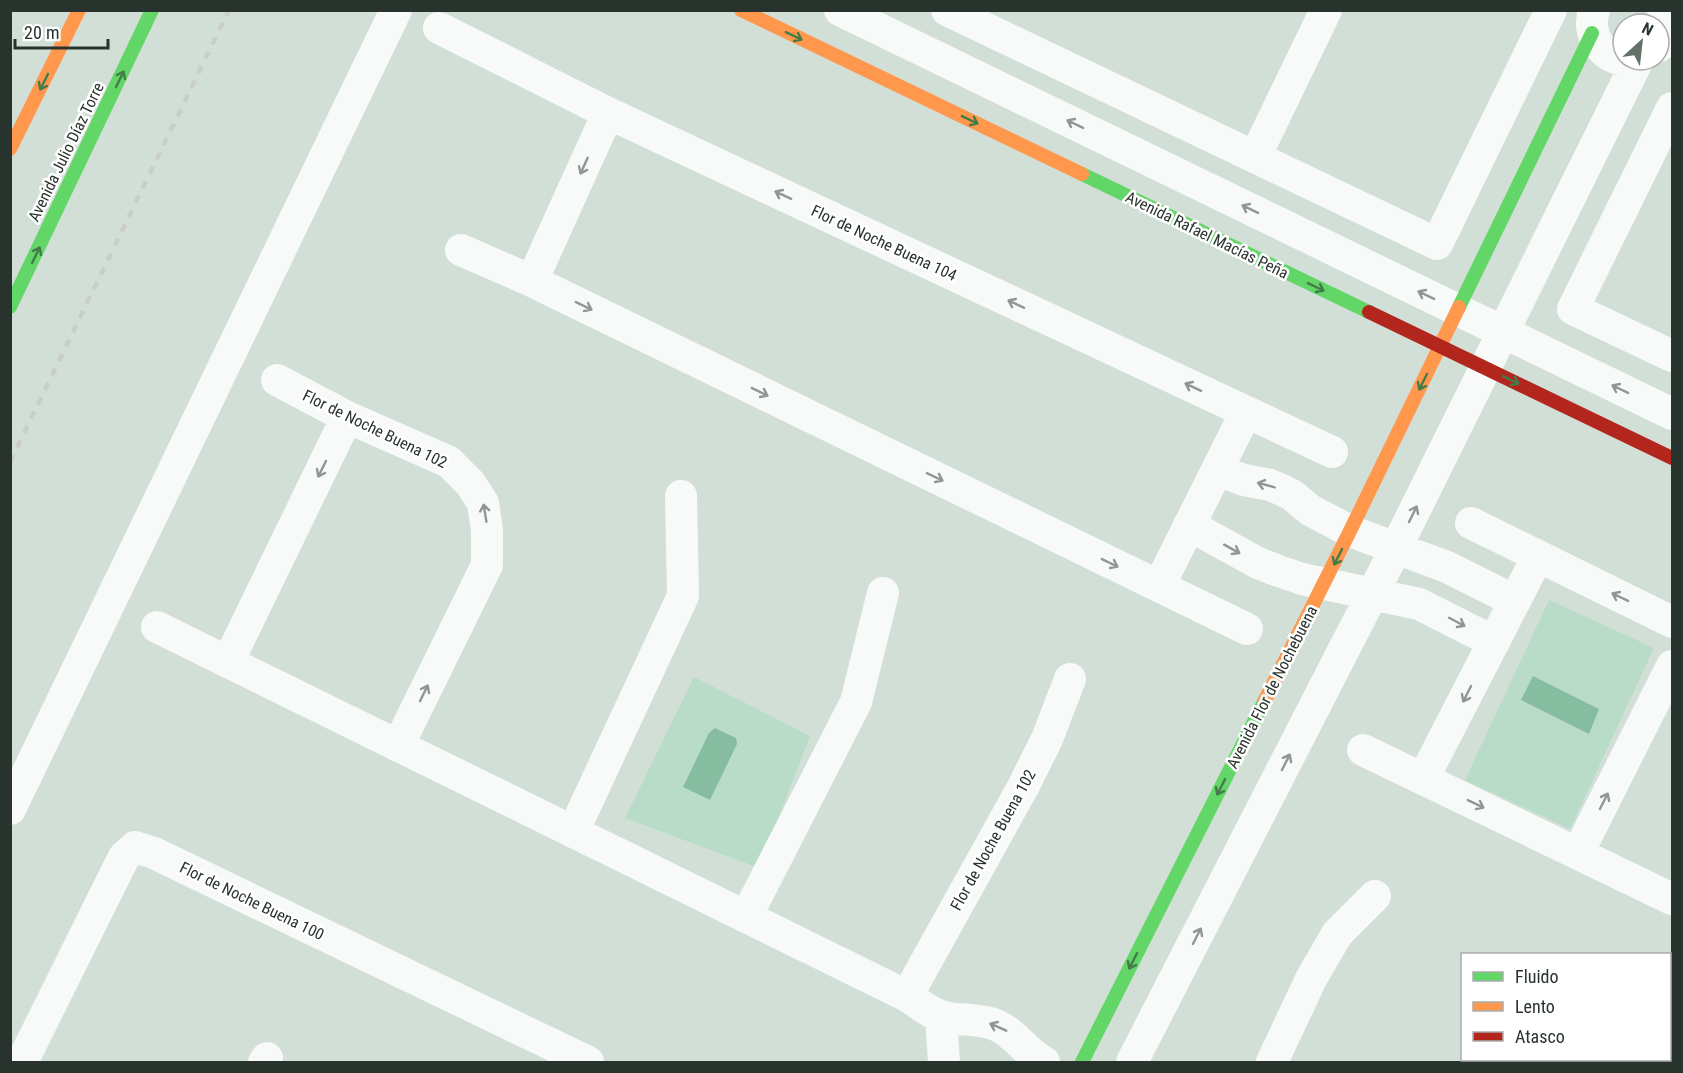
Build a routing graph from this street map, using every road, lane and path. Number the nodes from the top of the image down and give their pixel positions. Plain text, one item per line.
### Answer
1 (79, 10) edge
2 (152, 10) edge
3 (396, 10) edge
4 (741, 10) edge
5 (840, 10) edge
6 (947, 10) edge
7 (1326, 10) edge
8 (1551, 10) edge
9 (1593, 22) edge
10 (438, 28) dead end
11 (1611, 57) edge
12 (1632, 72) edge
13 (1672, 108) edge
14 (608, 113) junction
15 (10, 149) edge
16 (1255, 157) junction
17 (461, 250) dead end
18 (532, 281) junction
19 (10, 307) edge
20 (1458, 310) junction
21 (1503, 332) junction
22 (1440, 347) junction
23 (1672, 356) edge
24 (1485, 368) junction
25 (277, 380) dead end
26 (1246, 412) junction
27 (1672, 414) edge
28 (347, 417) junction
29 (1332, 452) dead end
30 (1672, 458) edge
31 (1217, 470) junction
32 (681, 496) dead end
33 (1471, 524) dead end
34 (1189, 525) junction
35 (1350, 531) junction
36 (1396, 548) junction
37 (1538, 556) junction
38 (1324, 583) junction
39 (1159, 586) junction
40 (883, 593) dead end
41 (1372, 593) junction
42 (1515, 601) junction
43 (1672, 622) edge
44 (157, 627) dead end
45 (1247, 629) dead end
46 (1494, 642) junction
47 (228, 662) junction
48 (1672, 666) edge
49 (1070, 679) dead end
50 (398, 746) junction
51 (1363, 750) dead end
52 (1423, 778) junction
53 (10, 809) edge
54 (573, 832) junction
55 (1578, 853) junction
56 (1375, 896) dead end
57 (1672, 899) edge
58 (746, 917) junction
59 (907, 996) junction
60 (941, 1017) junction
61 (22, 1062) edge
62 (588, 1062) edge
63 (944, 1062) edge
64 (1044, 1062) edge
65 (1082, 1062) edge
66 (1132, 1062) edge
67 (1272, 1062) edge

1 -> 15 street
19 -> 2 street, Avenida Julio Díaz Torre
3 - 53 street
4 -> 22 street, Avenida Rafael Macías Peña
20 -> 5 street
6 - 16 street
7 - 16 street
8 - 16 street
9 - 11 street
9 - 20 street, Avenida Flor de Nochebuena
10 - 14 street, Flor de Noche Buena 104
12 - 21 street
13 - 23 street
14 -> 18 street
26 -> 14 street, Flor de Noche Buena 104
17 - 18 street
18 -> 39 street
20 - 21 street
20 - 22 street, Avenida Flor de Nochebuena
21 - 24 street
27 -> 21 street
22 - 24 street, Avenida Rafael Macías Peña
22 -> 35 street, Avenida Flor de Nochebuena
24 -> 30 street, Avenida Rafael Macías Peña
36 -> 24 street
25 - 28 street, Flor de Noche Buena 102
26 - 29 street, Flor de Noche Buena 104
26 - 31 street
28 -> 47 street
50 -> 28 street, Flor de Noche Buena 102
31 - 34 street
35 -> 31 street
32 - 54 street
33 - 37 street
34 -> 38 street
34 - 39 street
35 - 36 street
35 -> 38 street, Avenida Flor de Nochebuena
36 - 41 street
36 - 42 street
37 - 42 street
43 -> 37 street
38 - 41 street
38 -> 65 street, Avenida Flor de Nochebuena
39 - 45 street
40 - 58 street
41 -> 46 street
66 -> 41 street
42 - 46 street
44 - 47 street
46 -> 52 street
47 - 50 street
55 -> 48 street
49 - 59 street, Flor de Noche Buena 102
50 - 54 street
51 - 52 street
52 -> 55 street
54 - 58 street
55 - 57 street
56 - 67 street
58 - 59 street
59 - 60 street
60 - 63 street
64 -> 60 street
61 - 62 street, Flor de Noche Buena 100

